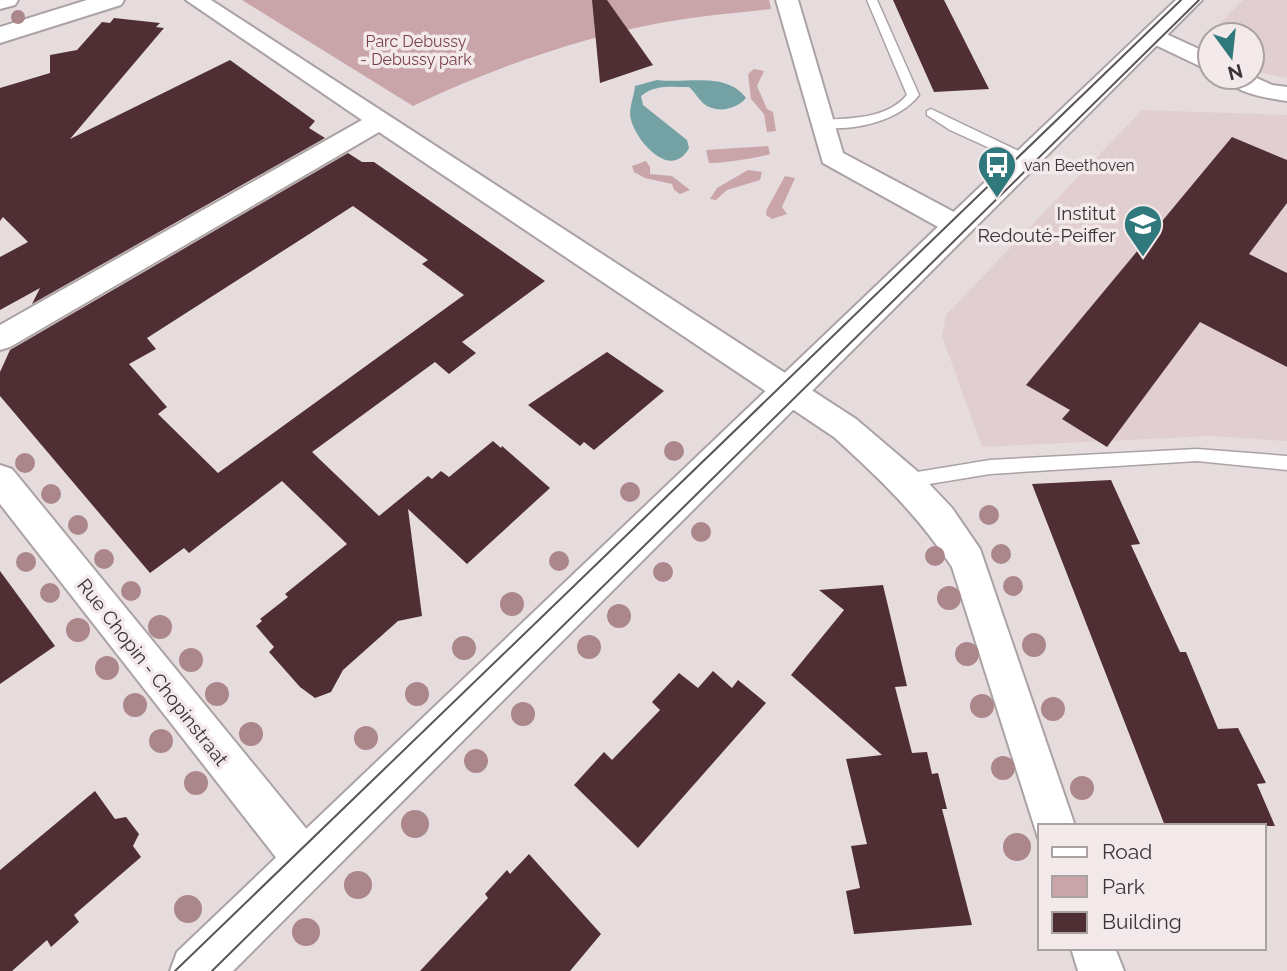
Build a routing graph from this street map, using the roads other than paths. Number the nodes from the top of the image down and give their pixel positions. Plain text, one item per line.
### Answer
1 (6, 0) edge
2 (112, 0) edge
3 (197, 0) edge
4 (787, 0) edge
5 (872, 0) edge
6 (1190, 0) edge
7 (0, 2) edge
8 (0, 35) edge
9 (1153, 35) junction
10 (1196, 56) edge
11 (1266, 91) edge
12 (1287, 94) edge
13 (931, 113) dead end
14 (379, 121) junction
15 (823, 124) junction
16 (1027, 160) junction
17 (958, 226) junction
18 (0, 339) edge
19 (789, 391) junction
20 (1287, 463) edge
21 (0, 479) edge
22 (905, 481) junction
23 (1053, 824) edge
24 (307, 863) junction
25 (1094, 950) edge
26 (196, 971) edge
27 (1101, 971) edge

1 - 7 street
2 - 8 street
3 - 14 street
4 - 15 street
5 - 15 lane
6 - 9 street
9 - 10 street
9 - 16 street
11 - 12 street
13 - 16 lane
14 - 18 street
14 - 19 street
15 - 17 street
16 - 17 street
17 - 19 street
19 - 22 street
19 - 24 street
20 - 22 lane
21 - 24 street, Rue Chopin - Chopinstraat
22 - 23 street
24 - 26 street
25 - 27 street

